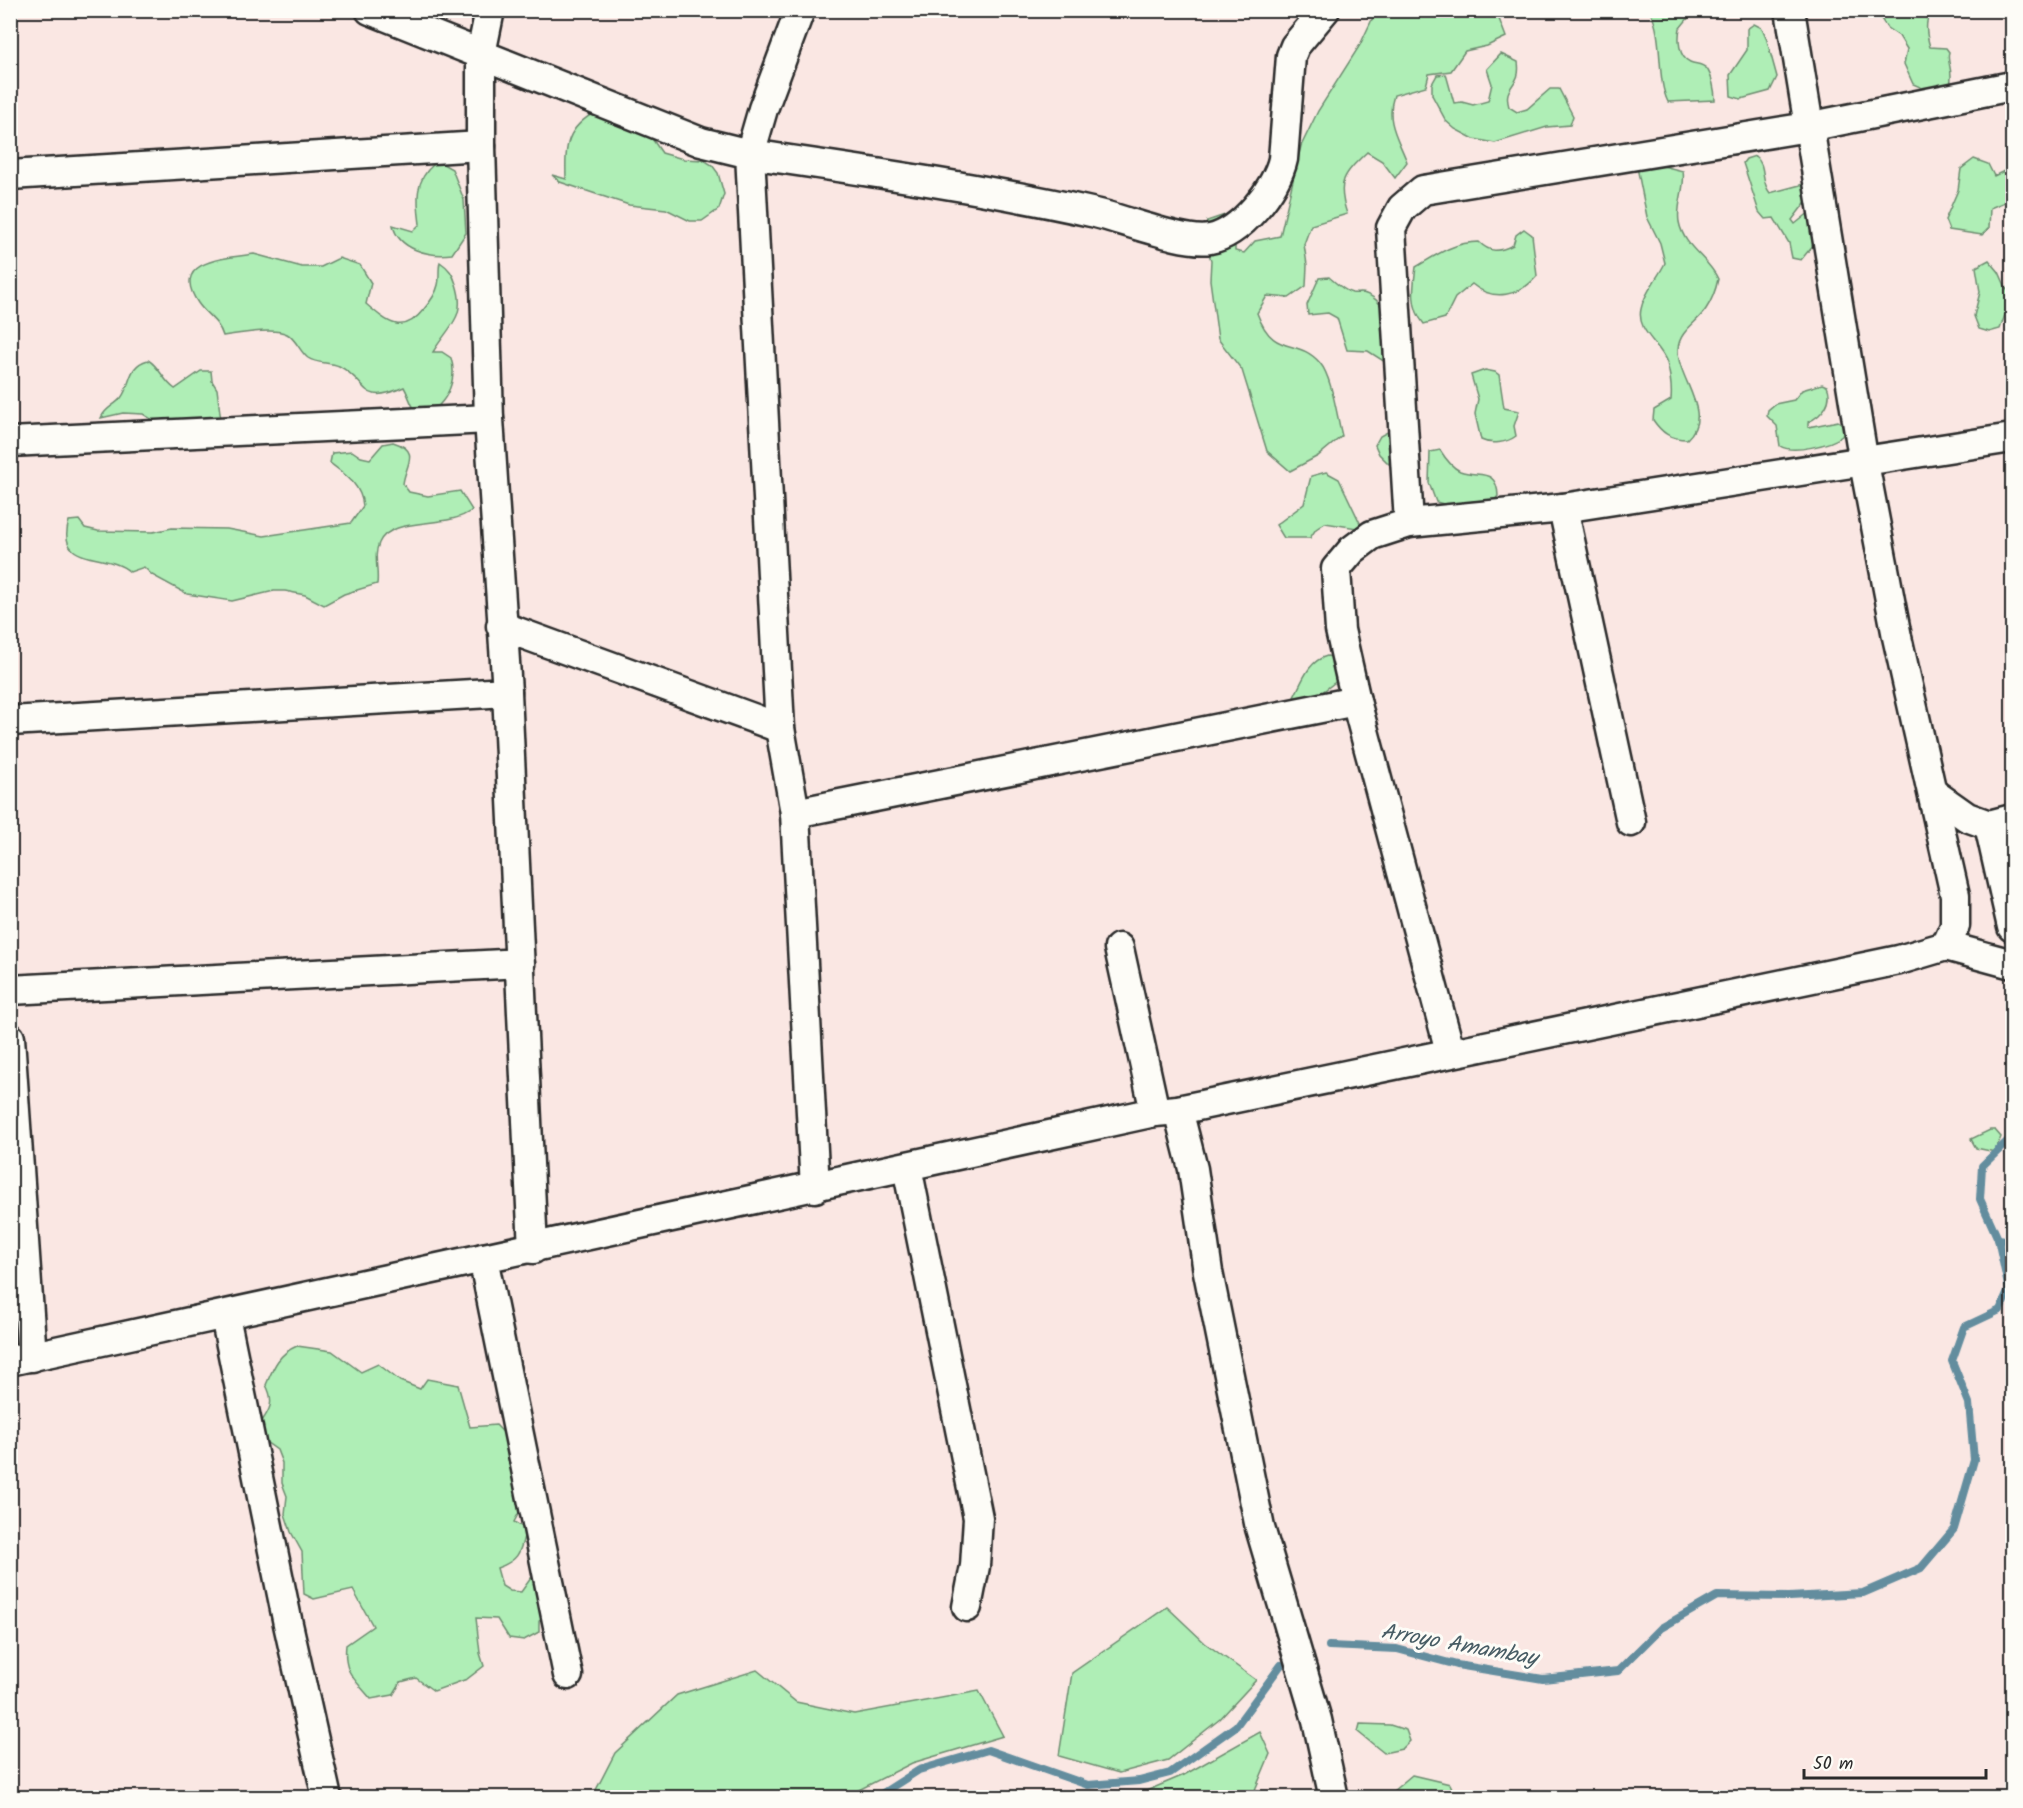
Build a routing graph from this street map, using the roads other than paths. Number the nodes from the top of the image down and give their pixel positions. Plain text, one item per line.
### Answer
1 (370, 10) edge
2 (490, 10) edge
3 (800, 10) edge
4 (1325, 10) edge
5 (1790, 10) edge
6 (481, 54) junction
7 (2013, 86) edge
8 (1808, 127) junction
9 (481, 146) junction
10 (750, 154) junction
11 (10, 175) edge
12 (489, 419) junction
13 (2013, 438) edge
14 (10, 442) edge
15 (1864, 463) junction
16 (1563, 508) junction
17 (1409, 523) junction
18 (501, 626) junction
19 (507, 692) junction
20 (1356, 701) junction
21 (10, 721) edge
22 (780, 728) junction
23 (1933, 793) junction
24 (795, 813) junction
25 (1631, 822) dead end
26 (2001, 822) edge
27 (2013, 927) edge
28 (1946, 946) junction
29 (1119, 948) dead end
30 (520, 963) junction
31 (2013, 964) edge
32 (10, 990) edge
33 (10, 1038) edge
34 (1450, 1051) junction
35 (1167, 1111) junction
36 (907, 1167) junction
37 (815, 1188) junction
38 (533, 1249) junction
39 (483, 1258) junction
40 (225, 1316) junction
41 (21, 1359) edge
42 (967, 1607) dead end
43 (568, 1675) dead end
44 (327, 1797) edge
45 (1334, 1797) edge

1 - 6 street
2 - 6 street
3 - 10 street
4 - 10 street
5 - 8 street
6 - 9 street
6 - 10 street
7 - 8 street
8 - 15 street
8 - 17 street
9 - 11 street
9 - 12 street
10 - 22 street
12 - 14 street
12 - 18 street
13 - 15 street
15 - 16 street
15 - 23 street
16 - 17 street
16 - 25 street
17 - 20 street
18 - 19 street
18 - 22 street
19 - 21 street
19 - 30 street
20 - 24 street
20 - 34 street
22 - 24 street
23 - 26 street
23 - 28 street
24 - 37 street
26 - 27 street
28 - 31 street
28 - 34 street
29 - 35 street
30 - 32 street
30 - 38 street
33 - 41 street
34 - 35 street
35 - 36 street
35 - 45 street
36 - 37 street
36 - 42 street
37 - 38 street
38 - 39 street
39 - 40 street
39 - 43 street
40 - 41 street
40 - 44 street

